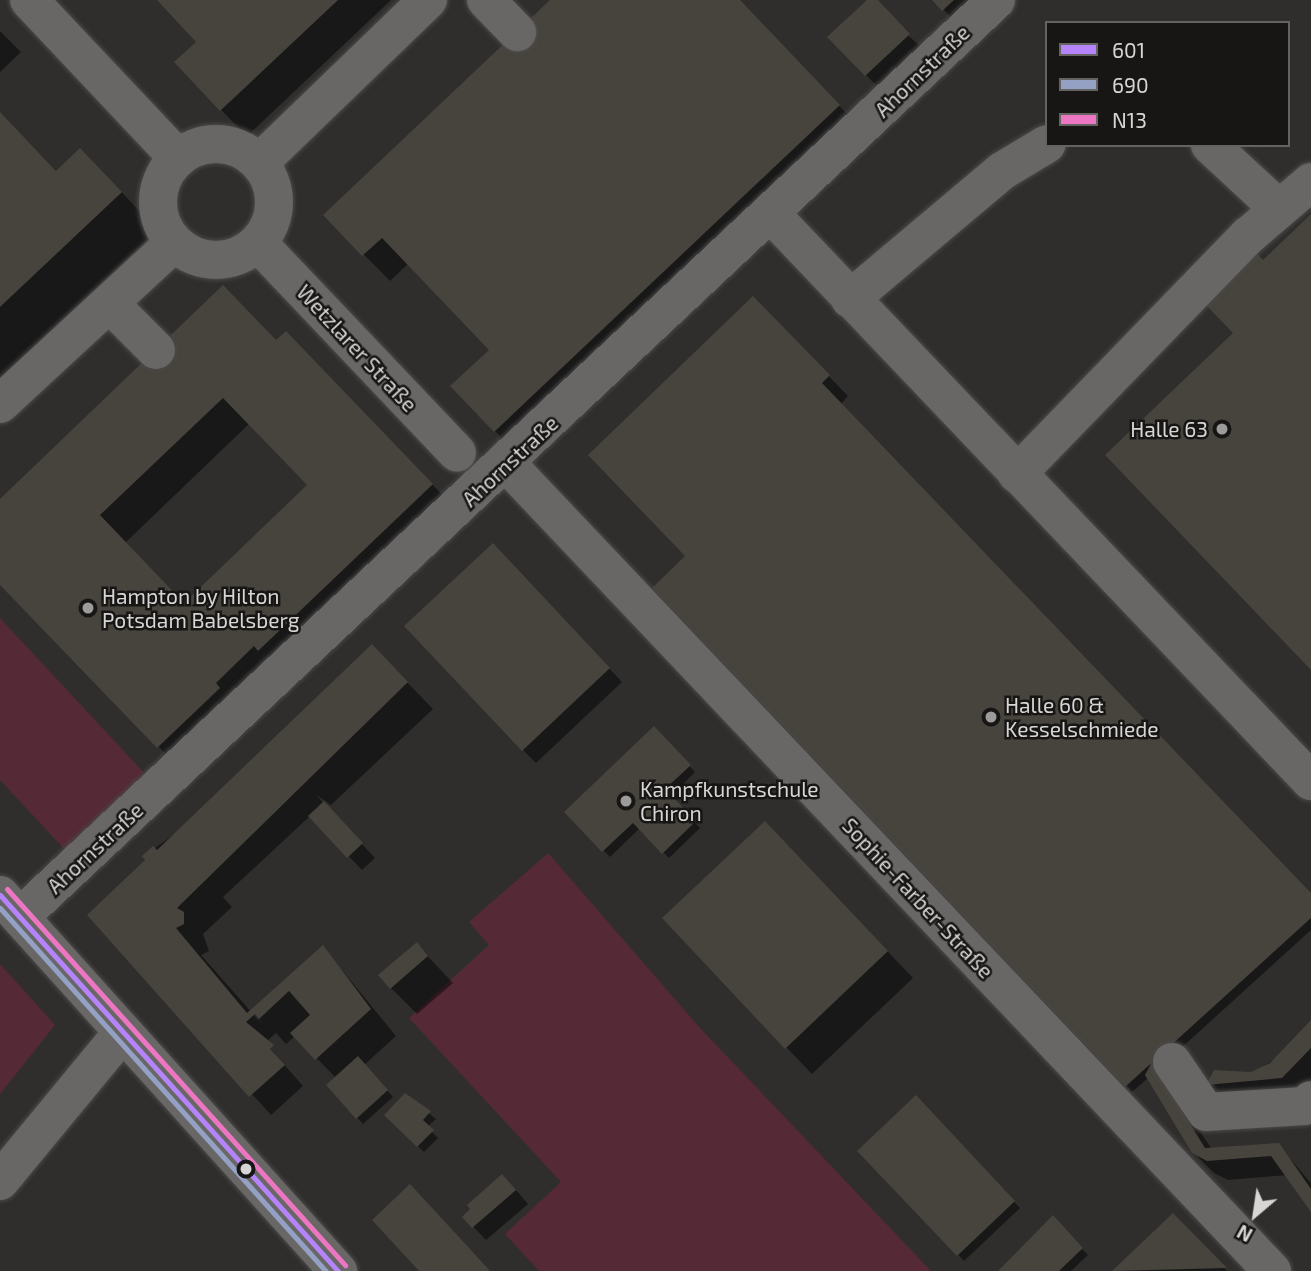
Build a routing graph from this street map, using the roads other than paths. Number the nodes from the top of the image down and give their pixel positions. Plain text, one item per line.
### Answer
1 (29, 0) edge
2 (428, 0) edge
3 (486, 0) edge
4 (996, 0) edge
5 (518, 17) edge
6 (1045, 145) edge
7 (1212, 147) edge
8 (178, 158) junction
9 (259, 163) junction
10 (1311, 182) edge
11 (1279, 209) junction
12 (771, 214) junction
13 (174, 243) junction
14 (258, 243) junction
15 (850, 299) junction
16 (110, 304) junction
17 (156, 350) dead end
18 (0, 404) edge
19 (457, 453) dead end
20 (507, 464) junction
21 (1017, 474) junction
22 (1311, 781) edge
23 (10, 906) edge
24 (123, 1032) junction
25 (1172, 1062) dead end
26 (1309, 1107) edge
27 (0, 1181) edge
28 (338, 1271) edge
29 (1272, 1271) edge

1 - 8 street
2 - 9 street
3 - 5 street
4 - 12 street, Ahornstraße
6 - 15 street
7 - 11 street
8 - 9 street
8 - 13 street
9 - 14 street
10 - 11 street
11 - 21 street
12 - 15 street
12 - 20 street, Ahornstraße
13 - 14 street
13 - 16 street
14 - 19 street, Wetzlarer Straße
15 - 21 street
16 - 17 street
16 - 18 street
20 - 23 street, Ahornstraße
20 - 29 street, Sophie-Farber-Straße
21 - 22 street
23 - 24 street
24 - 27 street
24 - 28 street
25 - 26 street

